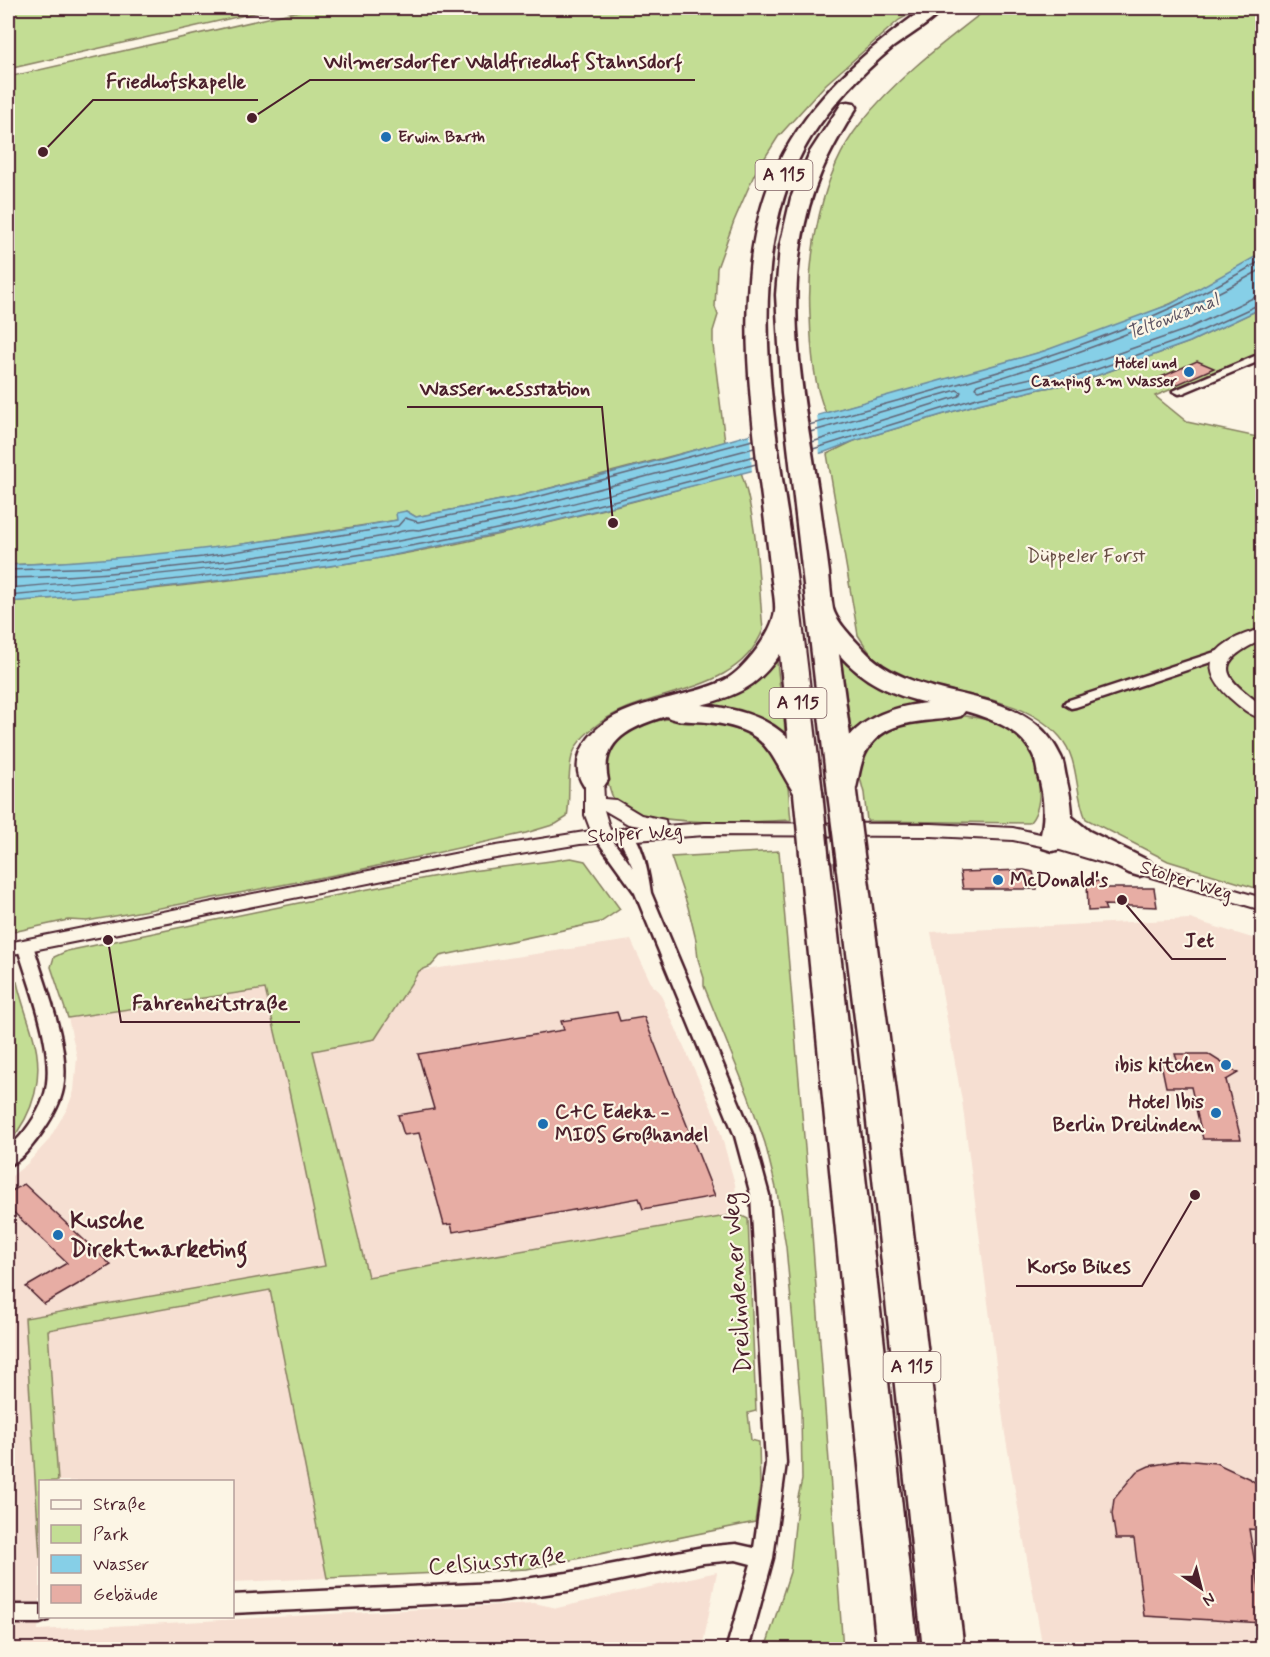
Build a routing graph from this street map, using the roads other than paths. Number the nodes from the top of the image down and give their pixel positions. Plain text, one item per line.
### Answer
1 (944, 10) edge
2 (1263, 356) edge
3 (1179, 391) dead end
4 (821, 611) junction
5 (788, 612) junction
6 (1263, 634) edge
7 (1227, 652) junction
8 (1071, 704) dead end
9 (1263, 713) edge
10 (633, 718) junction
11 (1019, 724) junction
12 (594, 780) junction
13 (842, 788) junction
14 (808, 793) junction
15 (609, 804) junction
16 (705, 830) junction
17 (625, 833) junction
18 (1049, 833) junction
19 (602, 836) junction
20 (1139, 867) joint
21 (642, 893) junction
22 (1263, 904) edge
23 (16, 947) edge
24 (8, 1159) edge
25 (763, 1558) junction
26 (234, 1604) edge
27 (8, 1614) edge
28 (39, 1614) edge
29 (737, 1650) edge
30 (898, 1650) edge
31 (944, 1650) edge

1 - 4 highway, A 115
1 - 5 highway, A 115
2 - 3 street
4 - 11 highway
4 - 13 highway, A 115
5 - 10 highway
5 - 14 highway, A 115
6 - 7 street
7 - 8 street
7 - 9 street
10 - 12 highway
10 - 14 highway
11 - 13 highway
11 - 18 highway
12 - 15 street
12 - 19 street
13 - 31 highway, A 115, bridge
14 - 30 highway, A 115, bridge
15 - 16 street
15 - 17 street
16 - 17 street, Stolper Weg
16 - 18 street, Stolper Weg
17 - 19 street, Stolper Weg
17 - 21 street, Dreilindener Weg
18 - 20 highway
19 - 21 street, Dreilindener Weg
19 - 23 street, Stolper Weg
20 - 22 street, Stolper Weg
21 - 25 street, Dreilindener Weg
23 - 24 street
25 - 26 street, Celsiusstraße
25 - 29 street, Dreilindener Weg
27 - 28 street

